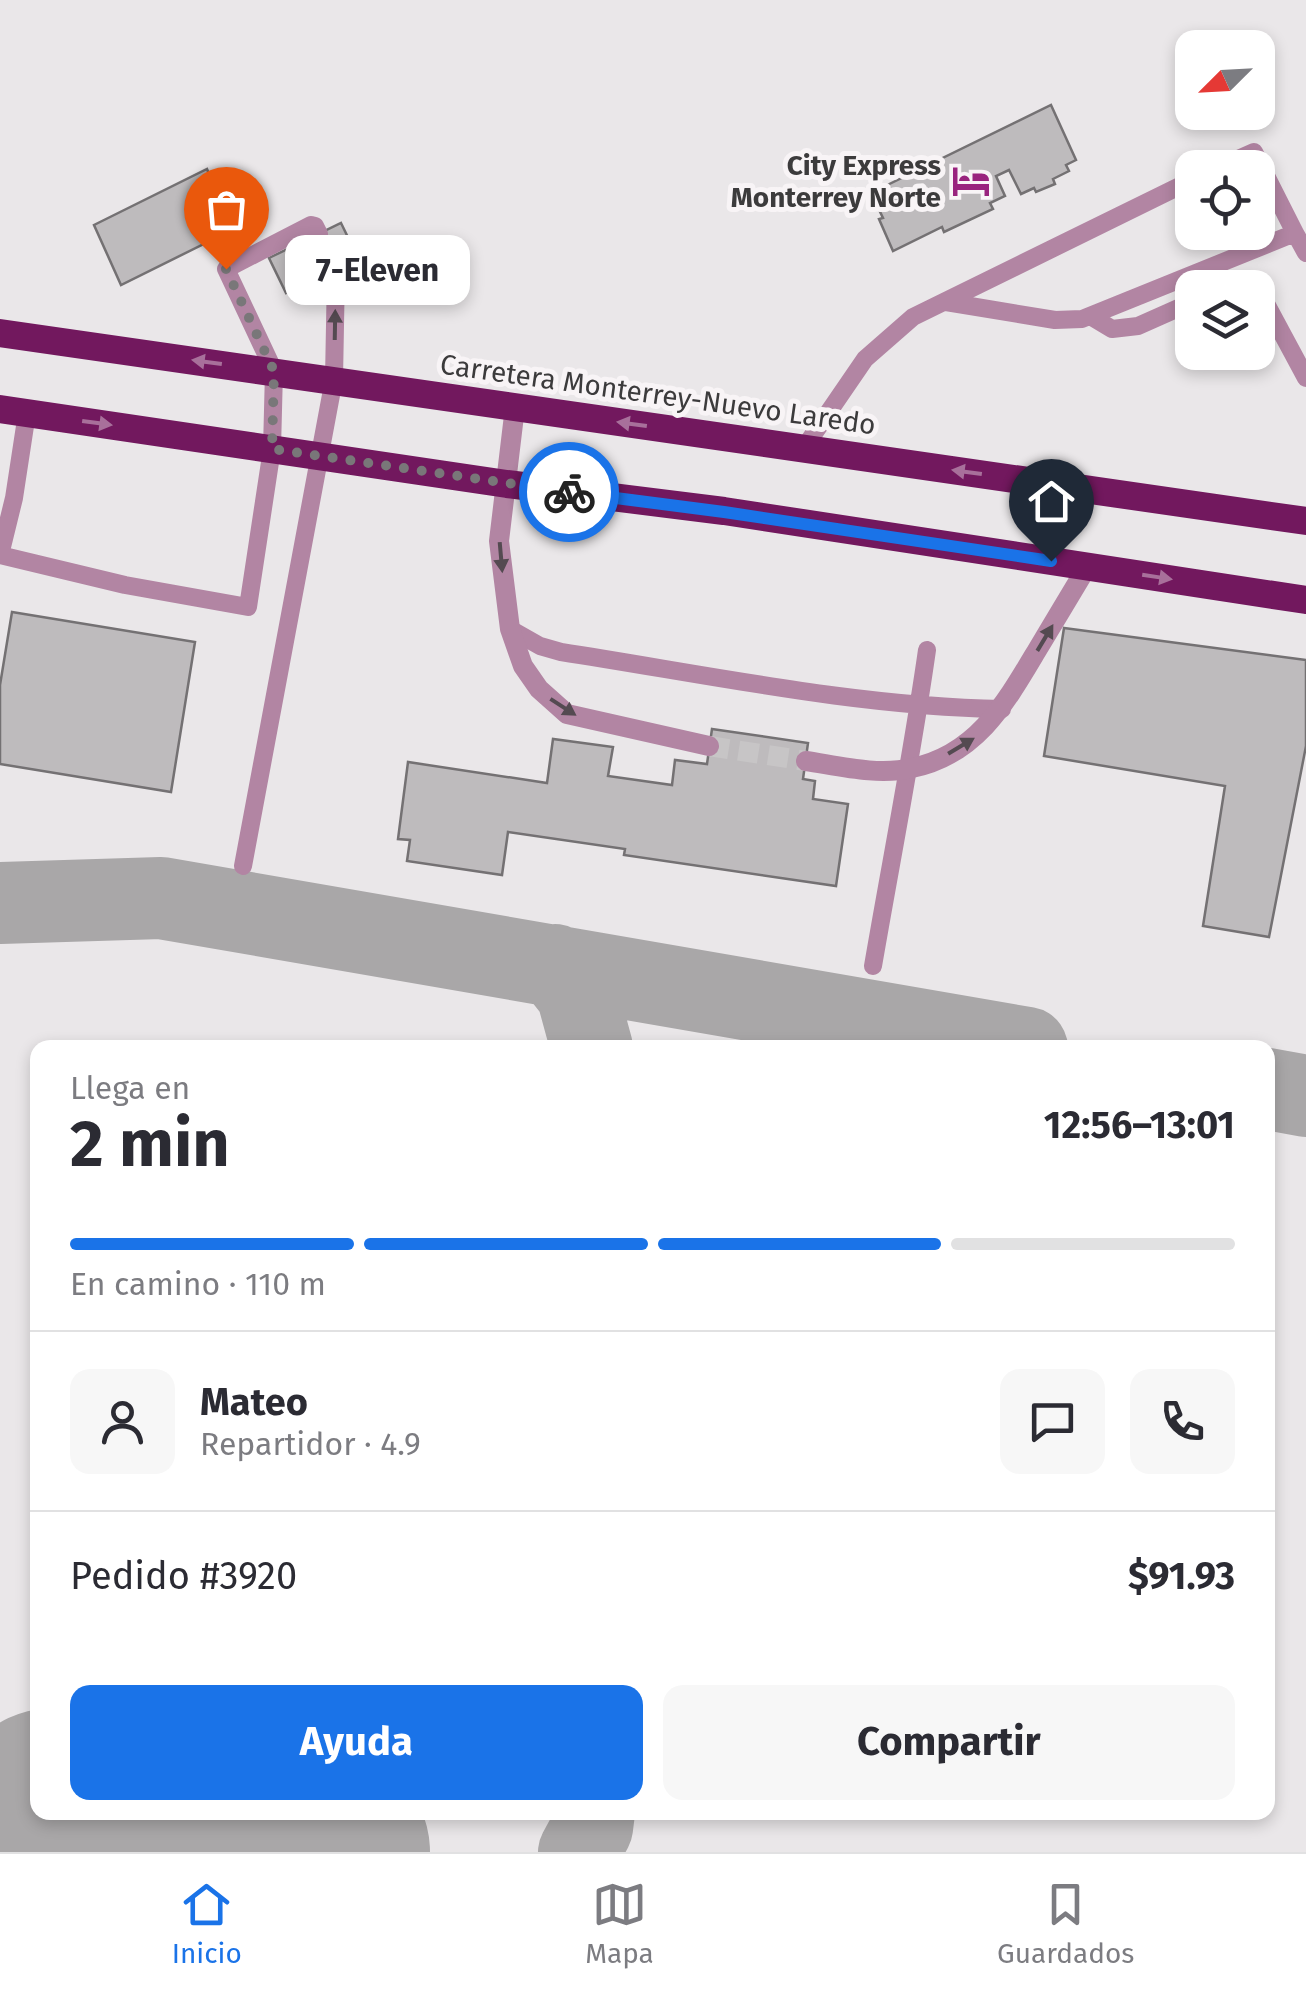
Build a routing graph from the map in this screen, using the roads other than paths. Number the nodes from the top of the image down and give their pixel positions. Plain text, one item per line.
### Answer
1 (1175, 188) edge
2 (1275, 193) edge
3 (1295, 233) junction
4 (319, 234) dead end
5 (1306, 253) edge
6 (336, 271) dead end
7 (946, 302) junction
8 (1175, 310) edge
9 (1092, 317) junction
10 (1275, 320) edge
11 (0, 333) edge
12 (274, 371) junction
13 (1306, 378) edge
14 (334, 379) junction
15 (515, 406) junction
16 (14, 411) edge
17 (804, 448) junction
18 (272, 449) junction
19 (319, 456) junction
20 (507, 484) junction
21 (1306, 521) edge
22 (1087, 567) junction
23 (1306, 600) edge
24 (510, 629) junction
25 (927, 650) dead end
26 (920, 704) junction
27 (1002, 709) junction
28 (709, 746) tunnel mouth
29 (806, 761) tunnel mouth
30 (910, 769) junction
31 (243, 866) dead end
32 (873, 966) dead end

1 - 7 lane
2 - 3 lane
3 - 5 lane
3 - 9 lane
4 - 12 lane
14 -> 6 lane
7 - 9 lane
7 - 17 lane
8 - 9 lane
10 - 13 lane
12 -> 11 highway, Carretera Monterrey-Nuevo Laredo
12 - 14 highway, Carretera Monterrey-Nuevo Laredo
12 - 18 lane
14 - 15 highway, Carretera Monterrey-Nuevo Laredo
14 - 19 lane
17 -> 15 highway, Carretera Monterrey-Nuevo Laredo
15 - 20 street
16 -> 18 highway
16 - 18 lane
21 -> 17 highway, Carretera Monterrey-Nuevo Laredo
18 - 19 highway
19 - 20 highway
19 - 31 lane
20 - 22 highway
20 -> 24 street
22 -> 23 highway
27 -> 22 street
24 - 26 lane
24 -> 28 street
25 - 26 lane
26 - 27 lane
26 - 30 lane
30 -> 27 street
29 - 30 street
30 - 32 lane

